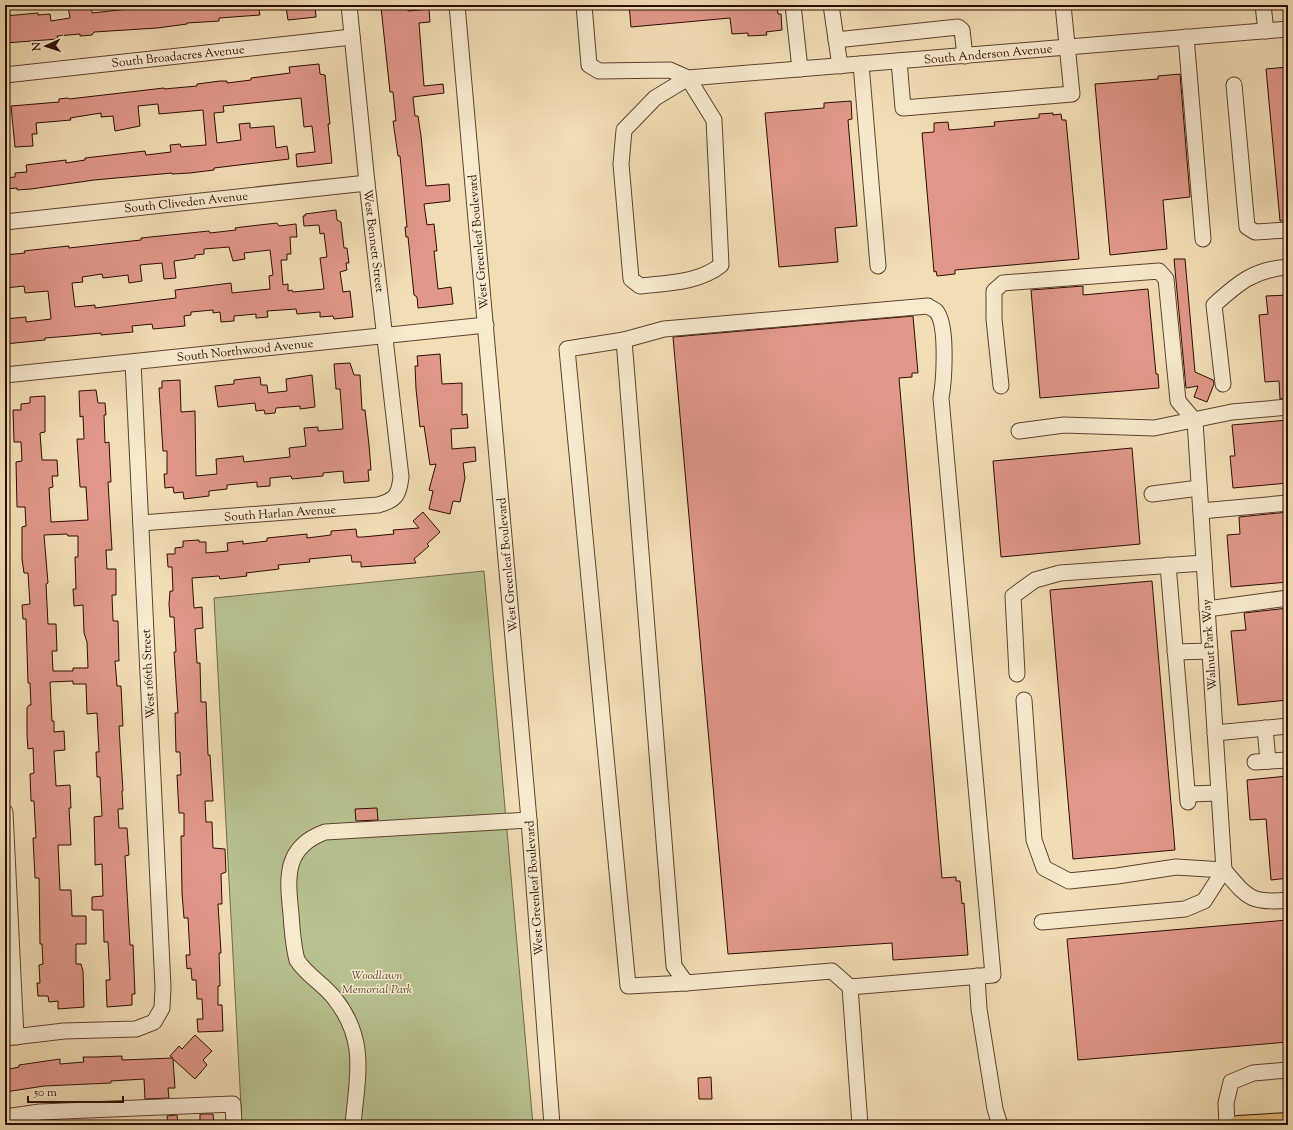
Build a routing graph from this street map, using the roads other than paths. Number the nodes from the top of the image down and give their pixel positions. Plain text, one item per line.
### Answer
1 (349, 5) edge
2 (457, 5) edge
3 (584, 5) edge
4 (792, 5) edge
5 (831, 5) edge
6 (1063, 5) edge
7 (1263, 5) edge
8 (1288, 29) edge
9 (1266, 31) junction
10 (352, 37) junction
11 (1186, 37) junction
12 (836, 40) junction
13 (1067, 47) junction
14 (965, 56) junction
15 (899, 61) junction
16 (861, 64) junction
17 (840, 66) junction
18 (800, 69) junction
19 (5, 75) edge
20 (688, 78) junction
21 (1234, 85) dead end
22 (367, 183) junction
23 (5, 222) edge
24 (1288, 230) edge
25 (1203, 239) dead end
26 (878, 266) dead end
27 (1288, 267) edge
28 (486, 325) junction
29 (386, 336) junction
30 (624, 340) junction
31 (133, 362) junction
32 (5, 375) edge
33 (1223, 384) dead end
34 (1002, 386) dead end
35 (1288, 407) edge
36 (1195, 421) junction
37 (1020, 431) dead end
38 (401, 477) joint
39 (1199, 488) junction
40 (1152, 494) dead end
41 (1288, 503) edge
42 (1201, 511) junction
43 (141, 523) junction
44 (1204, 563) junction
45 (1168, 565) junction
46 (1288, 598) edge
47 (1207, 608) junction
48 (1210, 651) junction
49 (1176, 652) junction
50 (1017, 674) dead end
51 (1024, 700) dead end
52 (1288, 726) edge
53 (1266, 728) junction
54 (1215, 733) junction
55 (1288, 760) edge
56 (1219, 793) junction
57 (5, 812) edge
58 (529, 820) junction
59 (1224, 870) junction
60 (1288, 900) edge
61 (1042, 922) dead end
62 (977, 976) junction
63 (686, 983) junction
64 (850, 987) junction
65 (10, 1037) edge
66 (1288, 1070) edge
67 (5, 1117) edge
68 (1288, 1122) edge
69 (234, 1125) edge
70 (353, 1125) edge
71 (552, 1125) edge
72 (860, 1125) edge
73 (1000, 1125) edge
74 (1227, 1125) edge
75 (1238, 1125) edge

1 - 10 street, West Bennett Street
2 - 28 street, West Greenleaf Boulevard
3 - 20 street
4 - 18 street
5 - 12 street
6 - 13 street
7 - 9 street
8 - 9 street, South Anderson Avenue
9 - 11 street, South Anderson Avenue
10 - 19 street, South Broadacres Avenue
10 - 22 street, West Bennett Street
11 - 13 street, South Anderson Avenue
11 - 25 street
12 - 14 street
12 - 17 street
13 - 14 street, South Anderson Avenue
13 - 15 street
14 - 15 street, South Anderson Avenue
15 - 16 street, South Anderson Avenue
16 - 17 street, South Anderson Avenue
16 - 26 street
17 - 18 street, South Anderson Avenue
18 - 20 street, South Anderson Avenue
20 - 20 street
21 - 24 street
22 - 23 street, South Cliveden Avenue
22 - 29 street, West Bennett Street
27 - 33 street
28 - 29 street, South Northwood Avenue
28 - 58 street, West Greenleaf Boulevard
29 - 31 street, South Northwood Avenue
29 - 38 street, West Bennett Street
30 - 62 street
30 - 63 street
30 - 63 street
31 - 32 street, South Northwood Avenue
31 - 43 street, West 166th Street
34 - 36 street
35 - 36 street
36 - 37 street
36 - 39 street, Walnut Park Way
38 - 43 street, South Harlan Avenue
39 - 40 street
39 - 42 street, Walnut Park Way
41 - 42 street
42 - 44 street, Walnut Park Way
43 - 65 street, West 166th Street
44 - 45 street
44 - 47 street, Walnut Park Way
45 - 49 street
45 - 50 street
46 - 47 street
47 - 48 street, Walnut Park Way
48 - 49 street
48 - 54 street, Walnut Park Way
49 - 56 street
51 - 59 street
52 - 53 street
53 - 54 street
53 - 55 street
54 - 56 street, Walnut Park Way
56 - 59 street, Walnut Park Way
57 - 65 street
58 - 70 street
58 - 71 street, West Greenleaf Boulevard
59 - 60 street
59 - 61 street
62 - 64 street
62 - 73 street
63 - 64 street
64 - 72 street
66 - 74 street
67 - 69 street
68 - 75 main road

